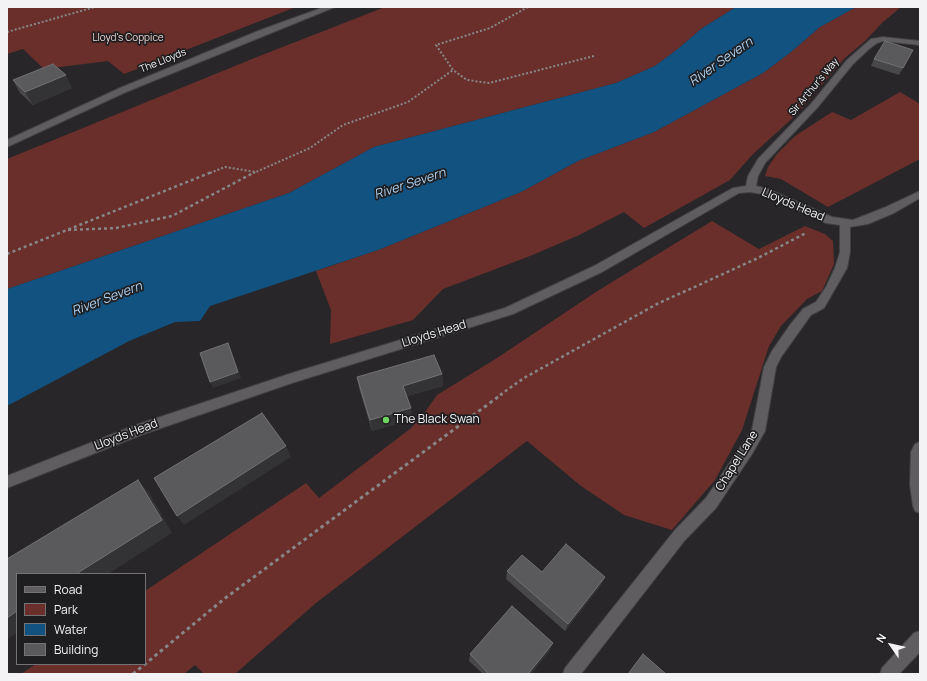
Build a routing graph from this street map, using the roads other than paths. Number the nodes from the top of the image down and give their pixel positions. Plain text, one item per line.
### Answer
1 (331, 7) edge
2 (920, 43) edge
3 (7, 144) edge
4 (750, 188) junction
5 (920, 194) edge
6 (845, 223) junction
7 (920, 448) edge
8 (7, 482) edge
9 (920, 506) edge
10 (920, 639) edge
11 (571, 674) edge
12 (888, 674) edge

1 - 3 street, The Lloyds
2 - 4 street, Sir Arthur's Way
4 - 6 street, Lloyds Head
4 - 8 street, Lloyds Head
5 - 6 street, Lloyds Head
6 - 11 street, Chapel Lane
7 - 9 street
10 - 12 street

